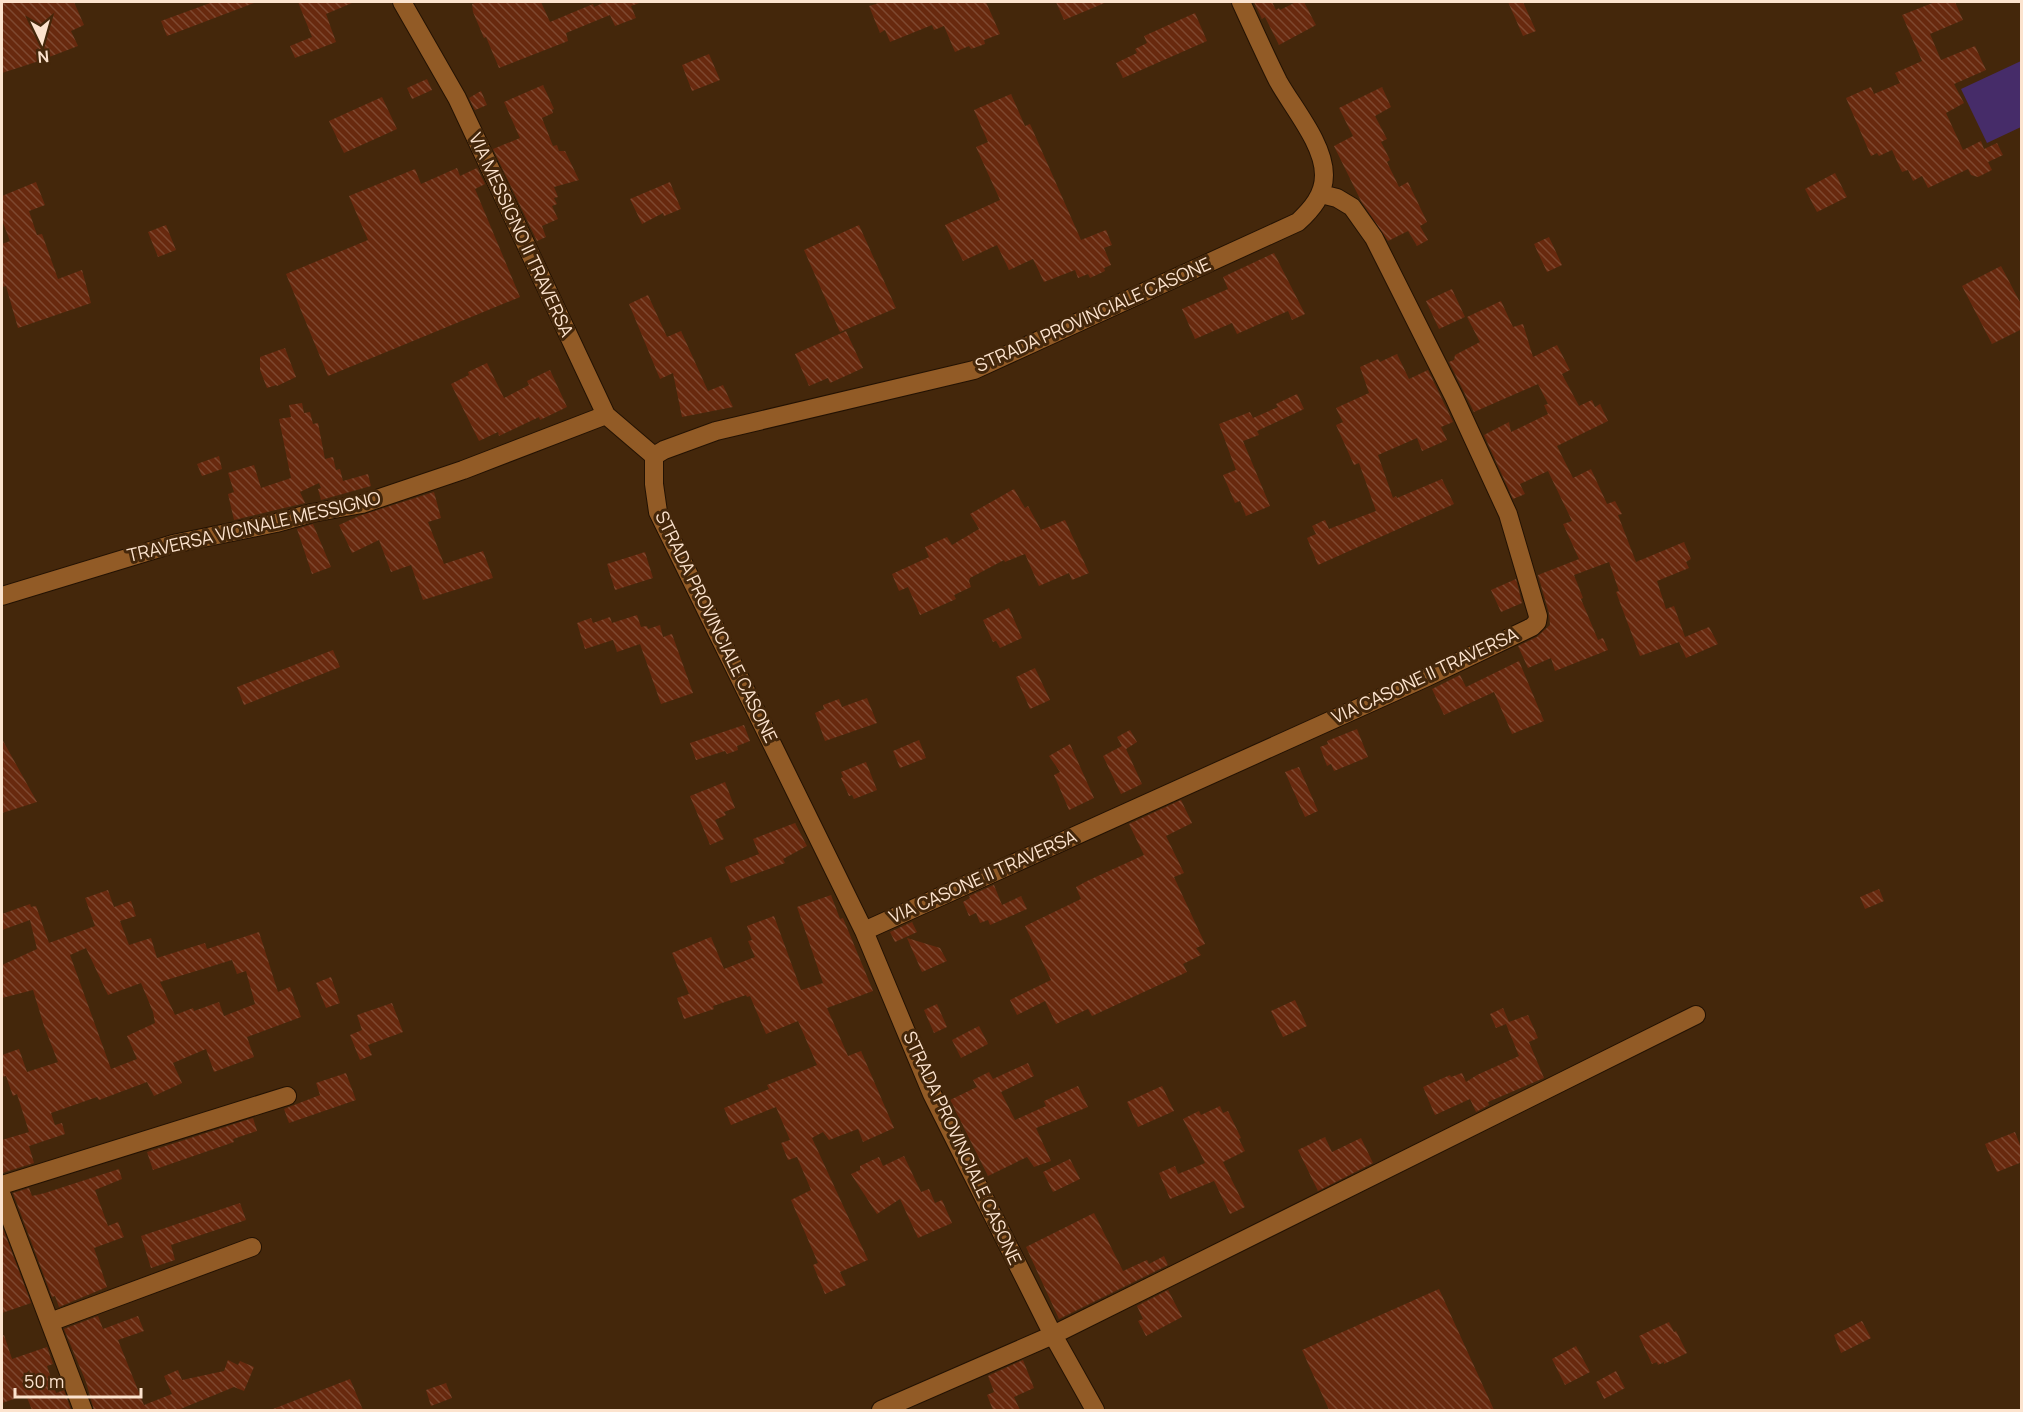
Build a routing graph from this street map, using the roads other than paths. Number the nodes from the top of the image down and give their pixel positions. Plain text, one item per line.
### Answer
1 (402, 2) edge
2 (1241, 2) edge
3 (1321, 194) junction
4 (606, 415) junction
5 (654, 456) junction
6 (2, 596) edge
7 (864, 931) junction
8 (1696, 1015) dead end
9 (287, 1096) dead end
10 (2, 1185) edge
11 (2, 1196) edge
12 (252, 1247) dead end
13 (50, 1322) junction
14 (1053, 1335) junction
15 (83, 1410) edge
16 (881, 1410) edge
17 (1095, 1410) edge

1 - 4 street, VIA MESSIGNO II TRAVERSA
2 - 3 street
3 - 5 street, STRADA PROVINCIALE CASONE
3 - 7 street, VIA CASONE II TRAVERSA
4 - 5 street, VIA MESSIGNO II TRAVERSA
4 - 6 street, TRAVERSA VICINALE MESSIGNO
5 - 7 street, STRADA PROVINCIALE CASONE
7 - 14 street, STRADA PROVINCIALE CASONE
8 - 14 street
9 - 10 street
11 - 13 street
12 - 13 street
13 - 15 street
14 - 16 street
14 - 17 street, STRADA PROVINCIALE CASONE

